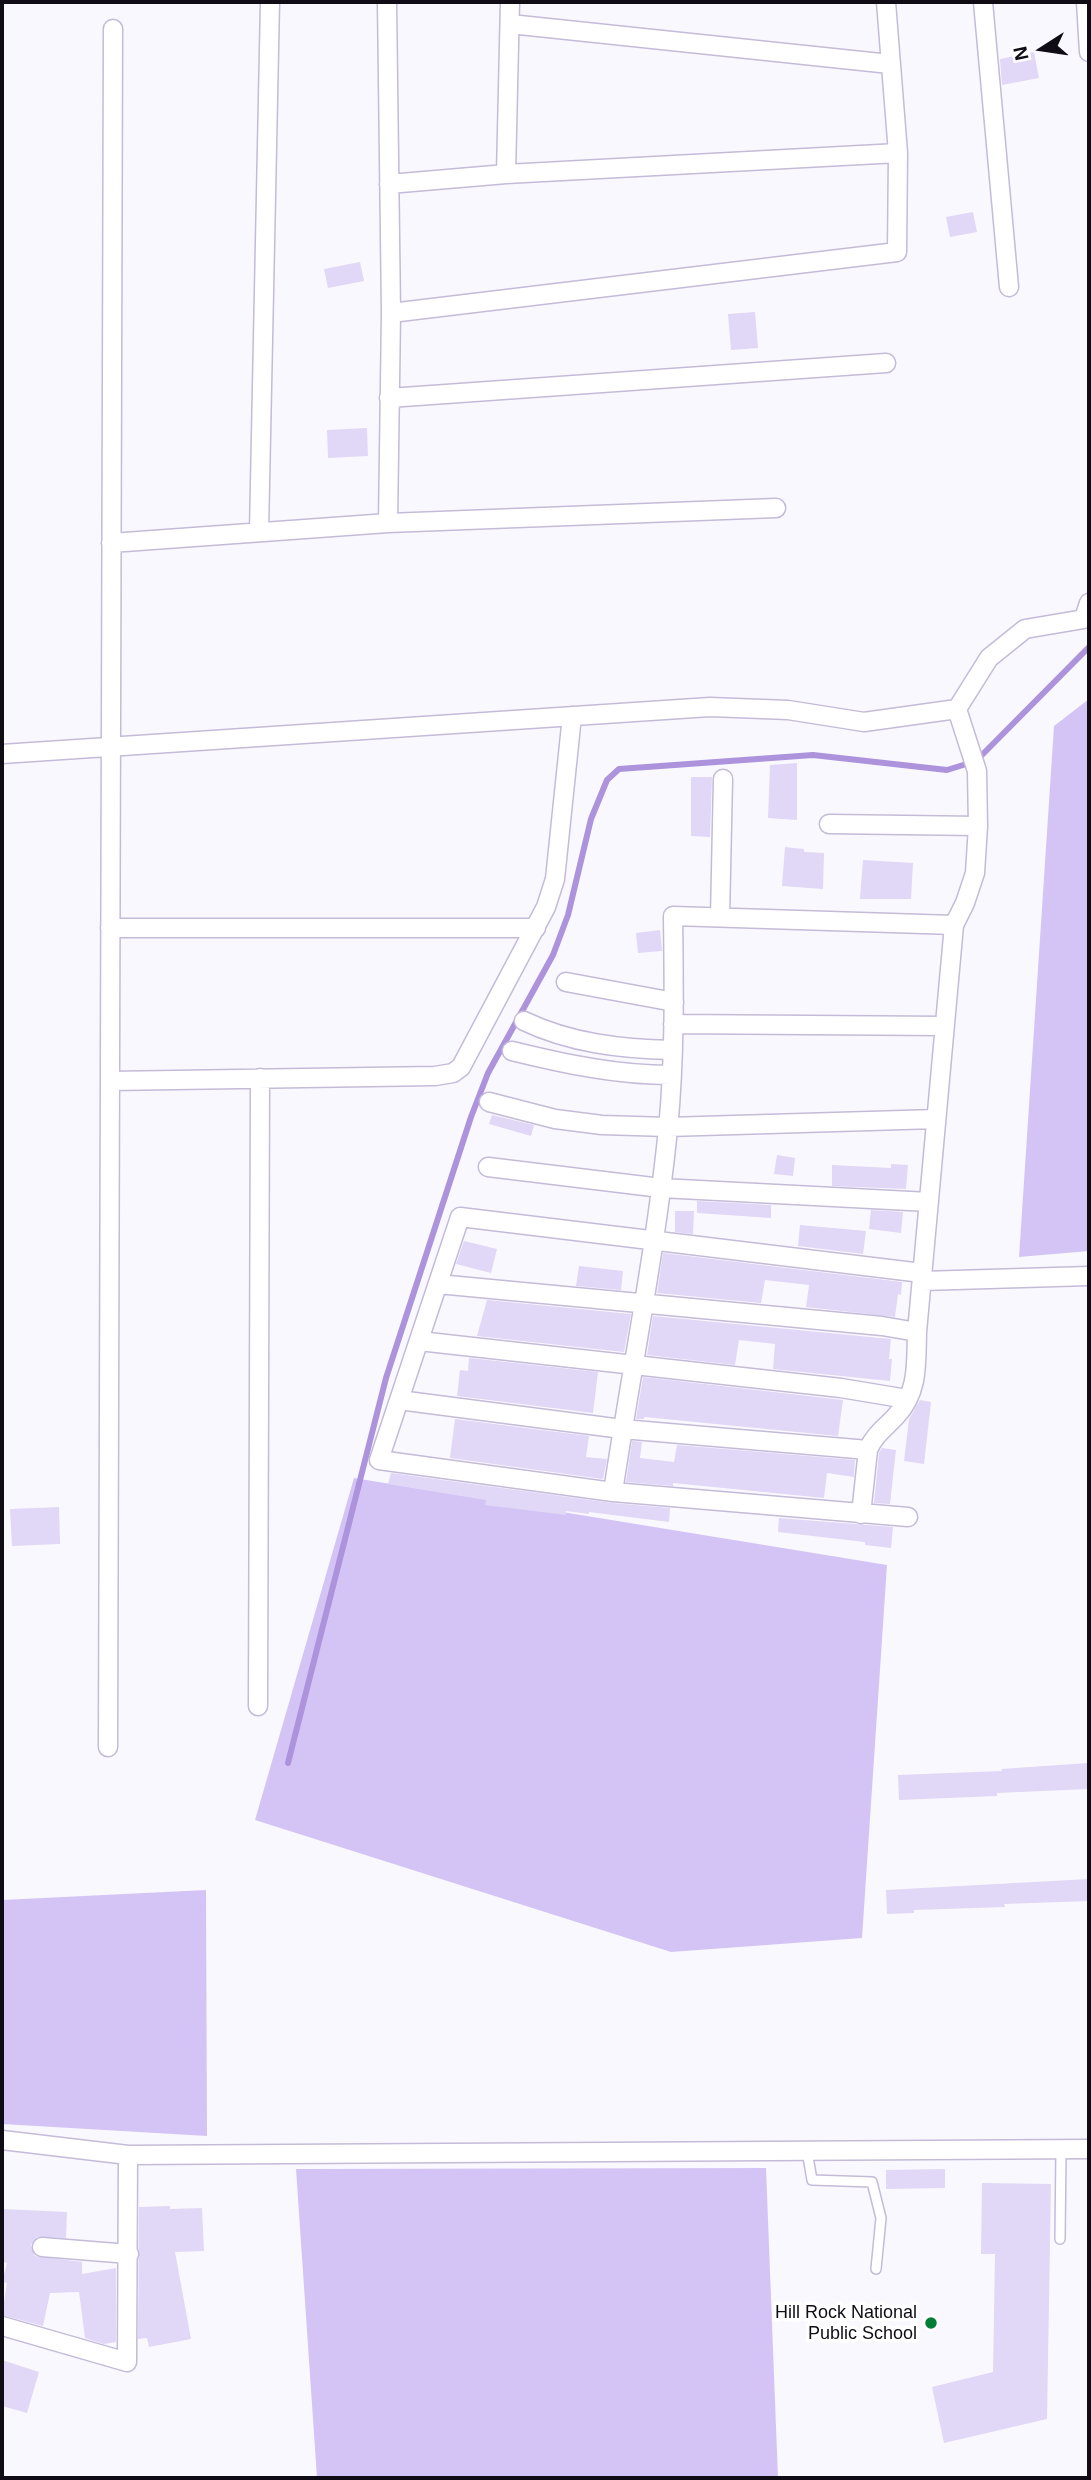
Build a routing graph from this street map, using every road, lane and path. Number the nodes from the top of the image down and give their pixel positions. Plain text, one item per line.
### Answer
1 (270, 2) edge
2 (387, 2) edge
3 (510, 2) edge
4 (886, 2) edge
5 (983, 2) edge
6 (1086, 2) edge
7 (510, 24) junction
8 (113, 29) dead end
9 (1089, 52) edge
10 (890, 64) junction
11 (898, 153) junction
12 (506, 174) junction
13 (389, 184) junction
14 (1009, 287) dead end
15 (391, 313) junction
16 (886, 363) dead end
17 (389, 398) junction
18 (776, 508) dead end
19 (388, 523) junction
20 (258, 532) junction
21 (111, 543) junction
22 (1089, 603) edge
23 (957, 709) junction
24 (572, 716) junction
25 (111, 746) junction
26 (2, 754) edge
27 (723, 779) dead end
28 (829, 824) dead end
29 (978, 826) junction
30 (720, 917) junction
31 (954, 925) junction
32 (110, 928) junction
33 (536, 928) junction
34 (566, 982) dead end
35 (674, 1002) junction
36 (524, 1021) dead end
37 (673, 1024) junction
38 (944, 1026) junction
39 (672, 1050) junction
40 (512, 1051) dead end
41 (671, 1075) junction
42 (260, 1078) junction
43 (110, 1081) junction
44 (489, 1102) dead end
45 (936, 1119) junction
46 (668, 1127) junction
47 (488, 1167) dead end
48 (661, 1188) junction
49 (929, 1202) junction
50 (653, 1242) junction
51 (1089, 1276) edge
52 (922, 1277) junction
53 (438, 1284) junction
54 (644, 1302) junction
55 (917, 1332) junction
56 (419, 1341) junction
57 (633, 1364) junction
58 (908, 1399) junction
59 (399, 1400) junction
60 (622, 1429) junction
61 (868, 1450) junction
62 (613, 1492) junction
63 (861, 1514) junction
64 (908, 1517) dead end
65 (258, 1706) dead end
66 (108, 1747) dead end
67 (2, 2140) edge
68 (1061, 2150) junction
69 (1089, 2150) edge
70 (807, 2151) junction
71 (128, 2155) junction
72 (1060, 2239) dead end
73 (42, 2247) dead end
74 (129, 2254) junction
75 (876, 2269) dead end
76 (2, 2326) edge

1 - 20 street
2 - 13 street
3 - 7 street
4 - 10 street
5 - 14 street
6 - 9 street
7 - 10 street
7 - 12 street
8 - 21 street
10 - 11 street
11 - 12 street
11 - 15 street
12 - 13 street
13 - 15 street
15 - 17 street
16 - 17 street
17 - 19 street
18 - 19 street
19 - 20 street
20 - 21 street
21 - 25 street
22 - 23 street
23 - 24 street
23 - 29 street
24 - 25 street
24 - 33 street
25 - 26 street
25 - 32 street
27 - 30 street
28 - 29 street
29 - 31 street
30 - 31 street
30 - 35 street
31 - 38 street
32 - 33 street
32 - 43 street
33 - 42 street
34 - 35 street
35 - 37 street
36 - 39 street
37 - 38 street
37 - 39 street
38 - 45 street
39 - 41 street
40 - 41 street
41 - 46 street
42 - 43 street
42 - 65 street
43 - 66 street
44 - 46 street
45 - 46 street
45 - 49 street
46 - 48 street
47 - 48 street
48 - 49 street
48 - 50 street
49 - 52 street
50 - 52 street
50 - 53 street
50 - 54 street
51 - 52 street
52 - 55 street
53 - 54 street
53 - 56 street
54 - 55 street
54 - 57 street
55 - 58 street
56 - 57 street
56 - 59 street
57 - 58 street
57 - 60 street
58 - 61 street
59 - 60 street
59 - 62 street
60 - 61 street
60 - 62 street
61 - 63 street
62 - 63 street
63 - 64 street
67 - 71 street
68 - 69 street
68 - 70 street
68 - 72 lane
70 - 71 street
70 - 75 lane
71 - 74 street
73 - 74 street
74 - 76 street

